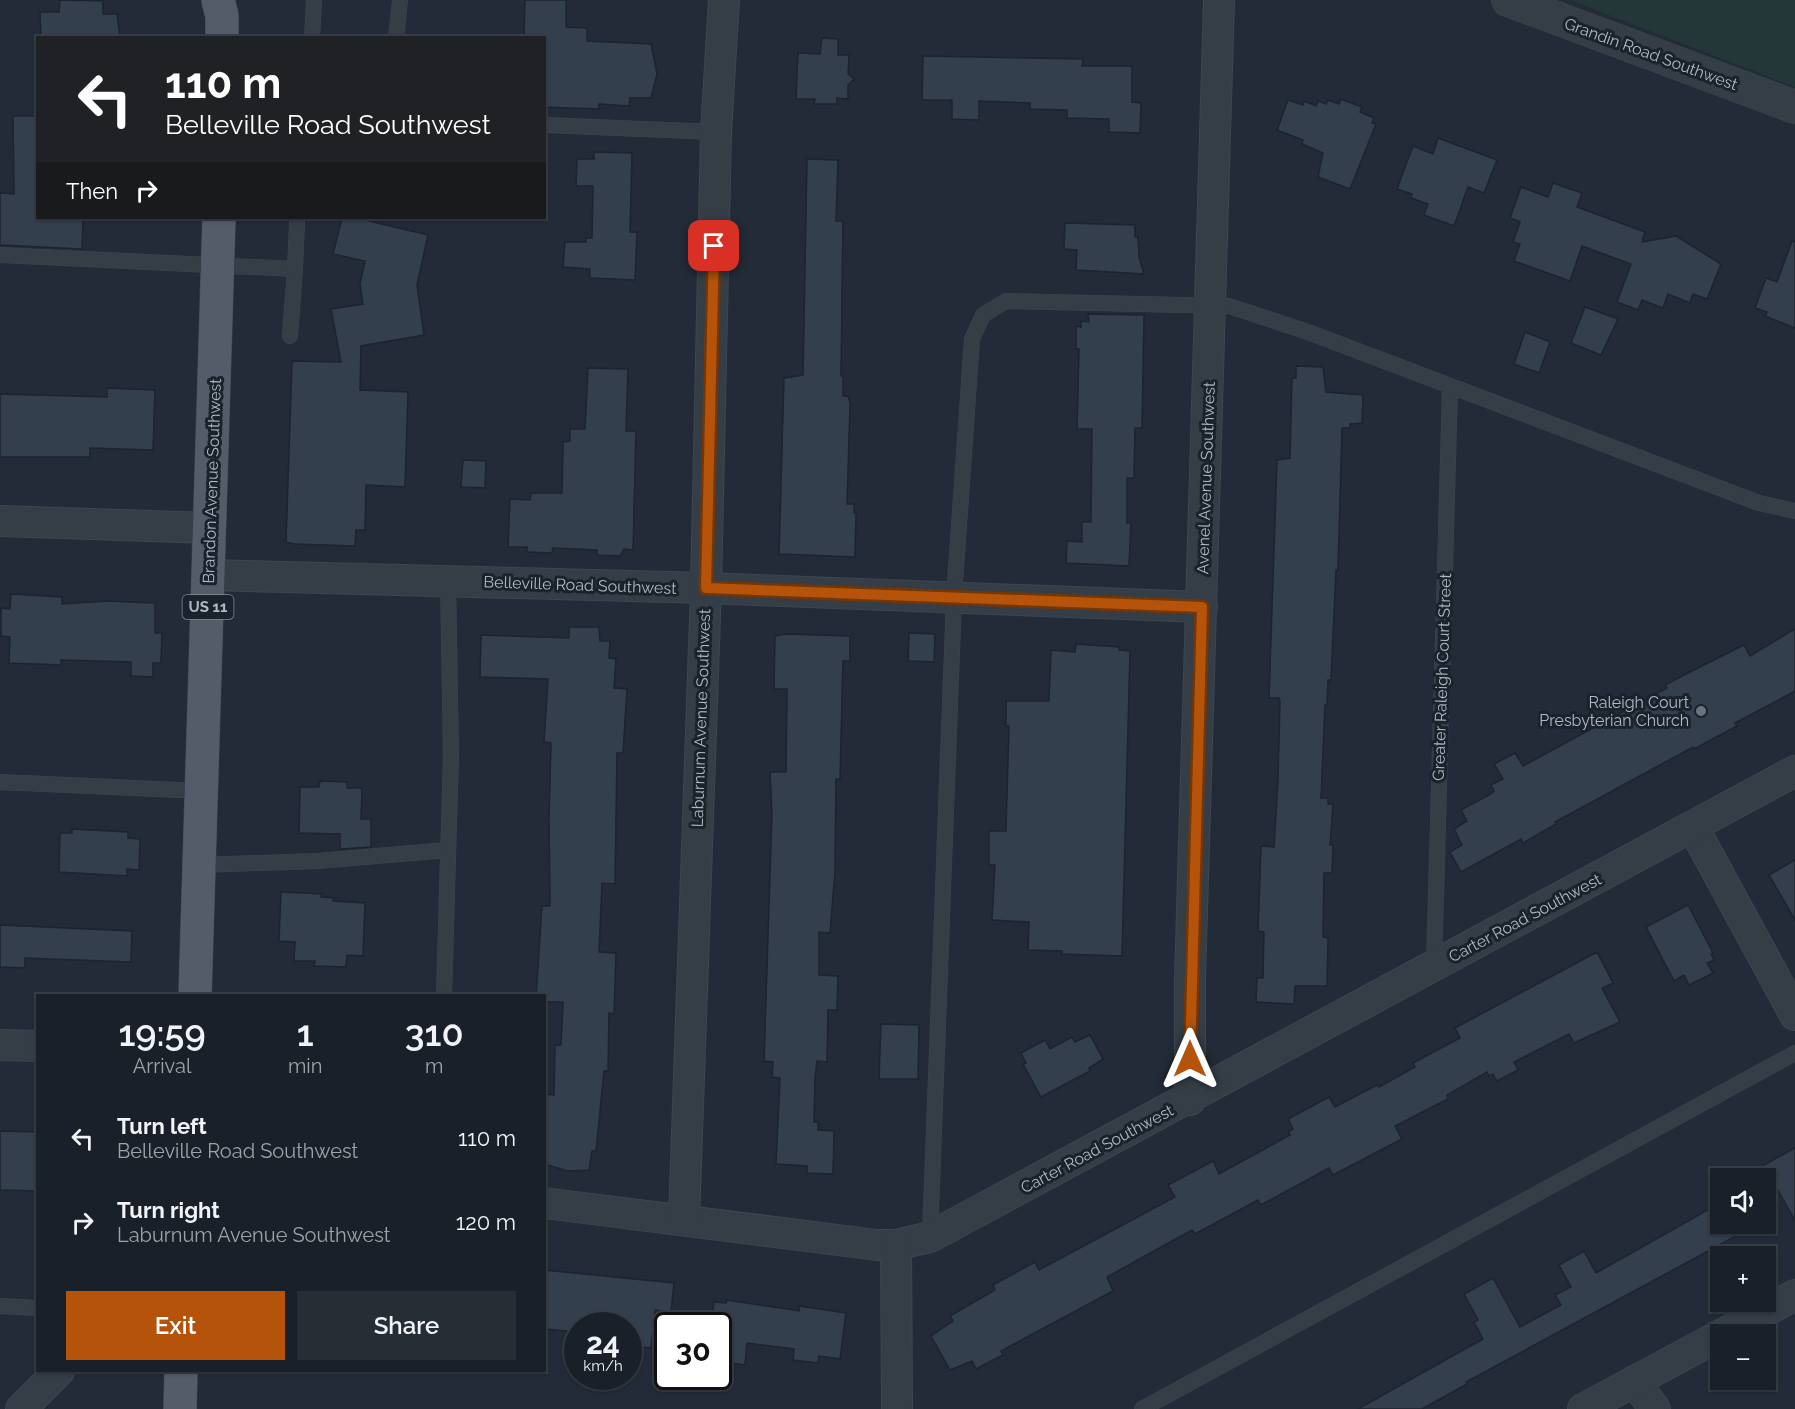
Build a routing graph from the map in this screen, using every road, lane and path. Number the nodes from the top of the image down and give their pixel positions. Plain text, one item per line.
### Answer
1 (218, 0) edge
2 (314, 0) edge
3 (400, 0) edge
4 (724, 0) edge
5 (1220, 0) edge
6 (1508, 0) edge
7 (222, 36) edge
8 (312, 36) edge
9 (396, 36) edge
10 (1795, 107) edge
11 (546, 125) edge
12 (716, 132) junction
13 (219, 219) edge
14 (297, 223) dead end
15 (0, 255) edge
16 (218, 267) junction
17 (295, 269) junction
18 (1212, 304) junction
19 (290, 336) dead end
20 (1450, 387) junction
21 (1795, 511) edge
22 (0, 521) edge
23 (210, 528) junction
24 (209, 575) junction
25 (448, 581) junction
26 (706, 588) junction
27 (954, 597) junction
28 (1202, 607) junction
29 (1795, 771) edge
30 (0, 782) edge
31 (201, 791) junction
32 (1693, 827) junction
33 (448, 850) junction
34 (199, 865) junction
35 (1434, 967) junction
36 (195, 994) edge
37 (444, 994) edge
38 (1795, 1015) edge
39 (0, 1045) edge
40 (36, 1046) edge
41 (1795, 1053) edge
42 (1190, 1100) junction
43 (546, 1203) edge
44 (684, 1220) junction
45 (930, 1237) junction
46 (896, 1245) junction
47 (1795, 1294) edge
48 (0, 1306) edge
49 (36, 1308) edge
50 (58, 1372) edge
51 (181, 1372) edge
52 (1634, 1381) junction
53 (21, 1409) edge
54 (180, 1409) edge
55 (897, 1409) edge
56 (1142, 1409) edge
57 (1583, 1409) edge
58 (1654, 1409) edge

1 - 7 main road
2 - 8 lane
3 - 9 lane
4 - 12 street, Laburnum Avenue Southwest
5 - 18 street, Avenel Avenue Southwest
6 - 10 street, Grandin Road Southwest
11 - 12 lane
12 - 26 street, Laburnum Avenue Southwest
13 - 16 main road, Brandon Avenue Southwest / US 11
14 - 17 lane
15 - 16 lane
16 - 17 lane
16 - 23 main road, Brandon Avenue Southwest / US 11
17 - 19 lane
18 - 20 lane
18 - 27 lane
18 - 28 street, Avenel Avenue Southwest
20 - 21 lane
20 - 35 lane, Greater Raleigh Court Street
22 - 23 street
23 - 24 main road, Brandon Avenue Southwest / US 11
24 - 25 street, Belleville Road Southwest
24 - 31 main road, Brandon Avenue Southwest / US 11
25 - 26 street, Belleville Road Southwest
25 - 33 lane
26 - 27 street, Belleville Road Southwest
26 - 44 street, Laburnum Avenue Southwest
27 - 28 street, Belleville Road Southwest
27 - 45 lane
28 - 42 street, Avenel Avenue Southwest
29 - 32 street, Carter Road Southwest
30 - 31 lane
31 - 34 main road, Brandon Avenue Southwest / US 11
32 - 35 street, Carter Road Southwest
32 - 38 street
33 - 34 lane
33 - 37 lane
34 - 36 main road, Brandon Avenue Southwest / US 11
35 - 42 street, Carter Road Southwest
39 - 40 street
41 - 56 lane
42 - 45 street, Carter Road Southwest
43 - 44 street, Carter Road Southwest
44 - 46 street, Carter Road Southwest
45 - 46 street, Carter Road Southwest
46 - 55 street
47 - 52 street
48 - 49 lane
50 - 53 street
51 - 54 main road
52 - 57 street
52 - 58 street

